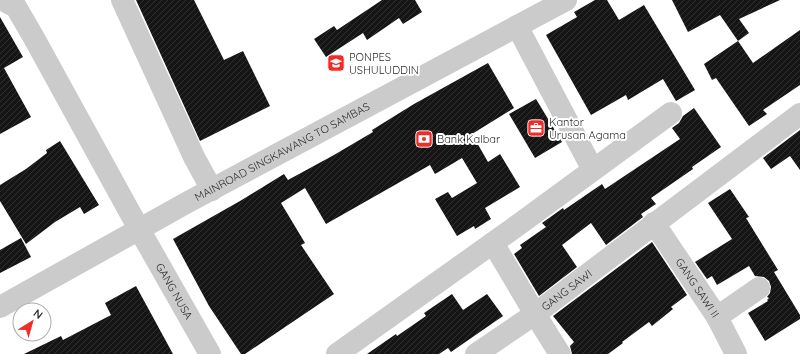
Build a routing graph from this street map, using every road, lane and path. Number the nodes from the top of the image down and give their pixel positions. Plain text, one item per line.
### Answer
1 (122, 0) edge
2 (566, 0) edge
3 (16, 2) edge
4 (517, 26) junction
5 (671, 112) dead end
6 (800, 114) edge
7 (593, 170) junction
8 (212, 190) junction
9 (654, 223) junction
10 (139, 229) junction
11 (493, 243) junction
12 (759, 288) dead end
13 (0, 307) edge
14 (534, 314) junction
15 (717, 317) junction
16 (210, 354) edge
17 (337, 354) edge
18 (476, 354) edge
19 (560, 354) edge
20 (736, 354) edge

1 - 8 street
2 - 4 street, MAINROAD SINGKAWANG TO SAMBAS
3 - 10 street, GANG NUSA
4 - 7 street
4 - 8 street, MAINROAD SINGKAWANG TO SAMBAS
5 - 7 street
6 - 9 street, GANG SAWI
7 - 11 street
8 - 10 street, MAINROAD SINGKAWANG TO SAMBAS
9 - 14 street, GANG SAWI
9 - 15 street, GANG SAWI II
10 - 13 street, MAINROAD SINGKAWANG TO SAMBAS
10 - 16 street, GANG NUSA
11 - 14 street
11 - 17 street
12 - 15 street
14 - 18 street, GANG SAWI
14 - 19 street
15 - 20 street, GANG SAWI II

